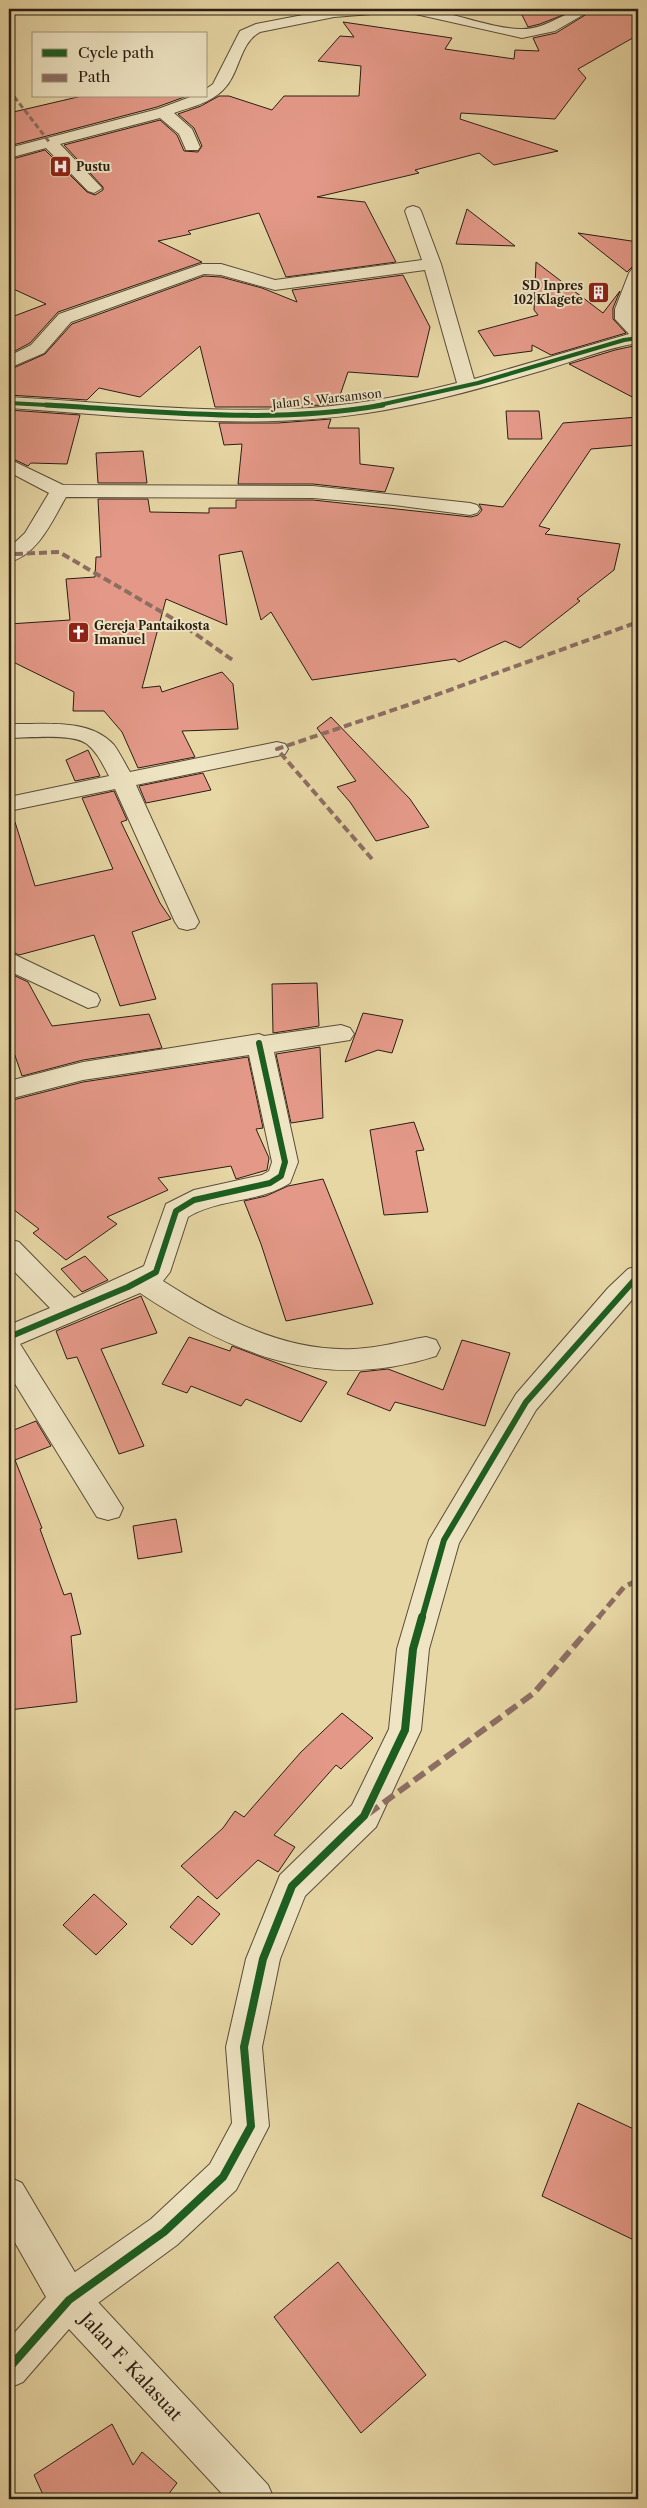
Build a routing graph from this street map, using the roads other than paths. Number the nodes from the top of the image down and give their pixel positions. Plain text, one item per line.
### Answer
1 (384, 9) edge
2 (411, 9) edge
3 (586, 9) edge
4 (208, 94) edge
5 (199, 98) edge
6 (163, 112) junction
7 (50, 143) junction
8 (192, 147) dead end
9 (9, 153) edge
10 (94, 188) dead end
11 (413, 211) dead end
12 (432, 264) junction
13 (638, 272) edge
14 (638, 333) edge
15 (638, 338) edge
16 (9, 363) edge
17 (467, 385) junction
18 (9, 403) edge
19 (9, 465) edge
20 (60, 491) junction
21 (470, 509) dead end
22 (9, 556) edge
23 (9, 731) edge
24 (277, 749) dead end
25 (122, 779) junction
26 (9, 804) edge
27 (187, 922) dead end
28 (9, 960) edge
29 (88, 1000) dead end
30 (341, 1034) dead end
31 (259, 1044) junction
32 (9, 1090) edge
33 (9, 1249) edge
34 (638, 1276) edge
35 (141, 1280) junction
36 (70, 1311) junction
37 (9, 1337) edge
38 (426, 1348) dead end
39 (9, 1350) edge
40 (108, 1508) dead end
41 (9, 2196) edge
42 (69, 2300) junction
43 (9, 2368) edge
44 (254, 2499) edge

1 - 4 street
2 - 3 street
5 - 6 street
6 - 7 street
6 - 8 street
7 - 9 street
7 - 10 street
11 - 12 street
12 - 16 street
12 - 17 street
13 - 14 street
15 - 17 street, Jalan S. Warsamson
17 - 18 street, Jalan S. Warsamson
19 - 20 street
20 - 21 street
20 - 22 street
23 - 25 street
24 - 25 street
25 - 26 street
25 - 27 street
28 - 29 street
30 - 31 street
31 - 32 street
31 - 35 street
33 - 36 street
34 - 42 street
35 - 36 street
35 - 38 street
36 - 37 street
39 - 40 street
41 - 42 street, Jalan F. Kalasuat
42 - 43 street
42 - 44 street, Jalan F. Kalasuat

